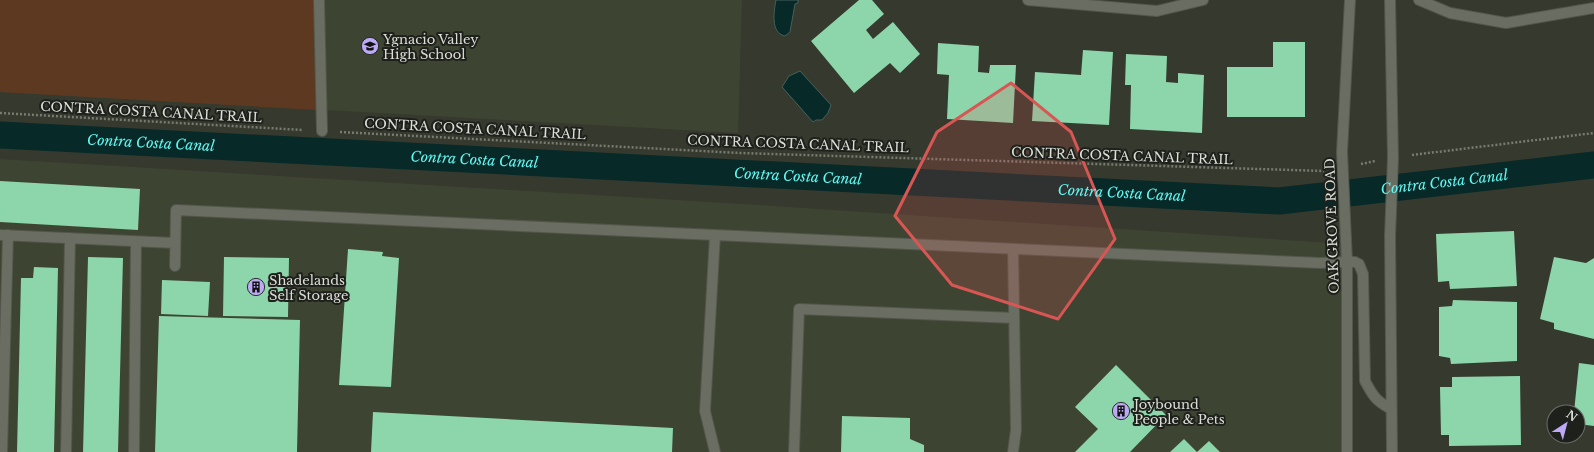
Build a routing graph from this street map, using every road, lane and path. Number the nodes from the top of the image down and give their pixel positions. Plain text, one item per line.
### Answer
1 (319, 0) edge
2 (1028, 0) edge
3 (1203, 0) edge
4 (1350, 0) edge
5 (1390, 0) edge
6 (1419, 0) edge
7 (1594, 8) edge
8 (0, 113) edge
9 (322, 131) junction
10 (1594, 133) edge
11 (1393, 158) junction
12 (1343, 168) junction
13 (4, 235) edge
14 (715, 235) junction
15 (70, 238) junction
16 (136, 242) junction
17 (175, 243) junction
18 (1013, 249) junction
19 (1347, 262) junction
20 (175, 266) dead end
21 (1014, 318) junction
22 (1391, 409) junction
23 (2, 452) edge
24 (66, 452) edge
25 (134, 452) edge
26 (715, 452) edge
27 (794, 452) edge
28 (1014, 452) edge
29 (1347, 452) edge
30 (1392, 452) edge

1 - 9 main road
2 - 3 main road
4 - 12 main road, OAK GROVE ROAD
5 - 11 main road
6 - 7 main road
8 - 9 path, CONTRA COSTA CANAL TRAIL
9 - 12 path, CONTRA COSTA CANAL TRAIL
10 - 11 path, CONTRA COSTA CANAL TRAIL
11 - 12 path, CONTRA COSTA CANAL TRAIL
11 - 22 main road
12 - 19 main road, OAK GROVE ROAD
13 - 15 main road
13 - 23 main road
14 - 17 main road
14 - 18 main road
14 - 26 main road
15 - 16 main road
15 - 24 main road
16 - 17 main road
16 - 25 main road
17 - 20 main road
18 - 19 main road
18 - 21 main road
19 - 22 main road
19 - 29 main road, OAK GROVE ROAD
21 - 27 main road
21 - 28 main road
22 - 30 main road

